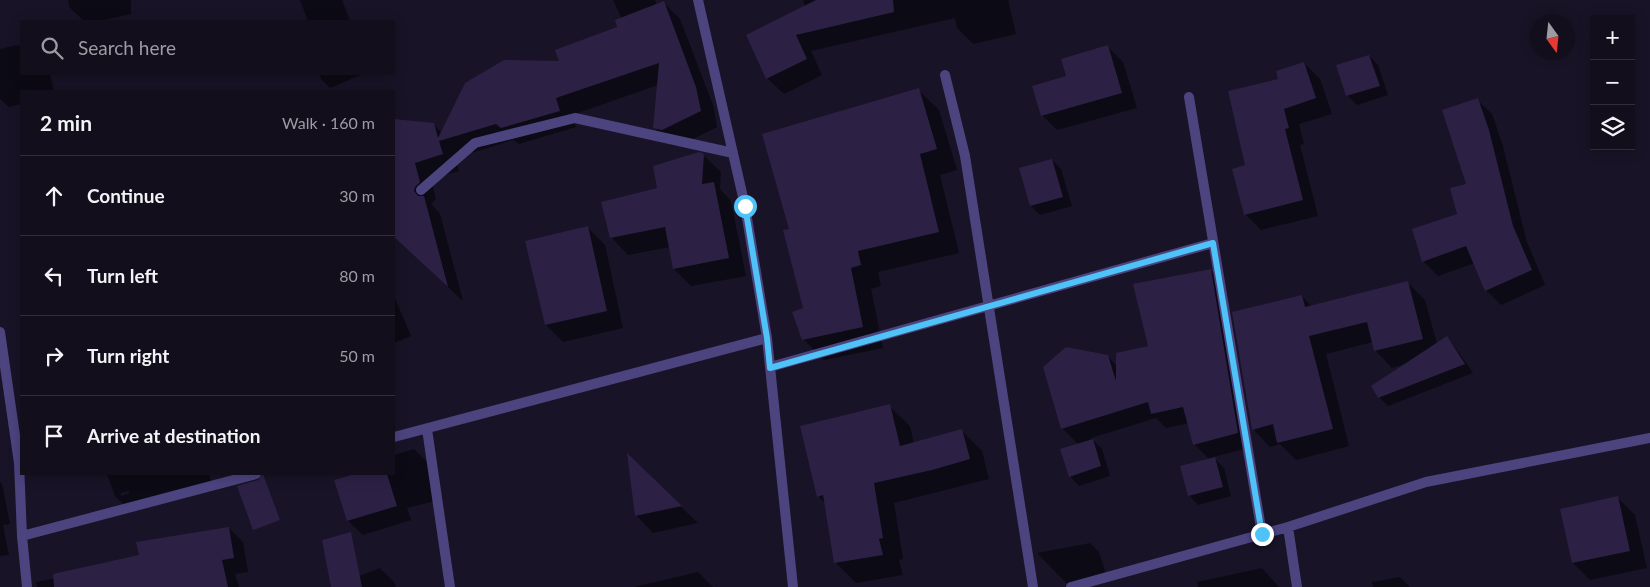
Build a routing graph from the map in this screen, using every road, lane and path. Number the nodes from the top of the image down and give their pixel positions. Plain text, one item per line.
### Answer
1 (698, 0) edge
2 (946, 75) dead end
3 (1189, 97) dead end
4 (733, 153) junction
5 (421, 190) dead end
6 (1213, 243) junction
7 (989, 307) junction
8 (0, 332) edge
9 (767, 338) junction
10 (770, 368) junction
11 (427, 428) junction
12 (395, 437) edge
13 (1650, 438) edge
14 (252, 475) edge
15 (1288, 526) junction
16 (1262, 534) junction
17 (22, 536) junction
18 (27, 587) edge
19 (450, 587) edge
20 (793, 587) edge
21 (1033, 587) edge
22 (1071, 587) edge
23 (1297, 587) edge

1 - 4 street
2 - 7 street
3 - 6 street
4 - 5 street
4 - 9 street
6 - 7 street
6 - 16 street
7 - 10 street
7 - 21 street
8 - 17 street
9 - 10 street
9 - 11 street
10 - 20 street
11 - 12 street
11 - 19 street
13 - 15 street
14 - 17 street
15 - 16 street
15 - 23 street
16 - 22 street
17 - 18 street

